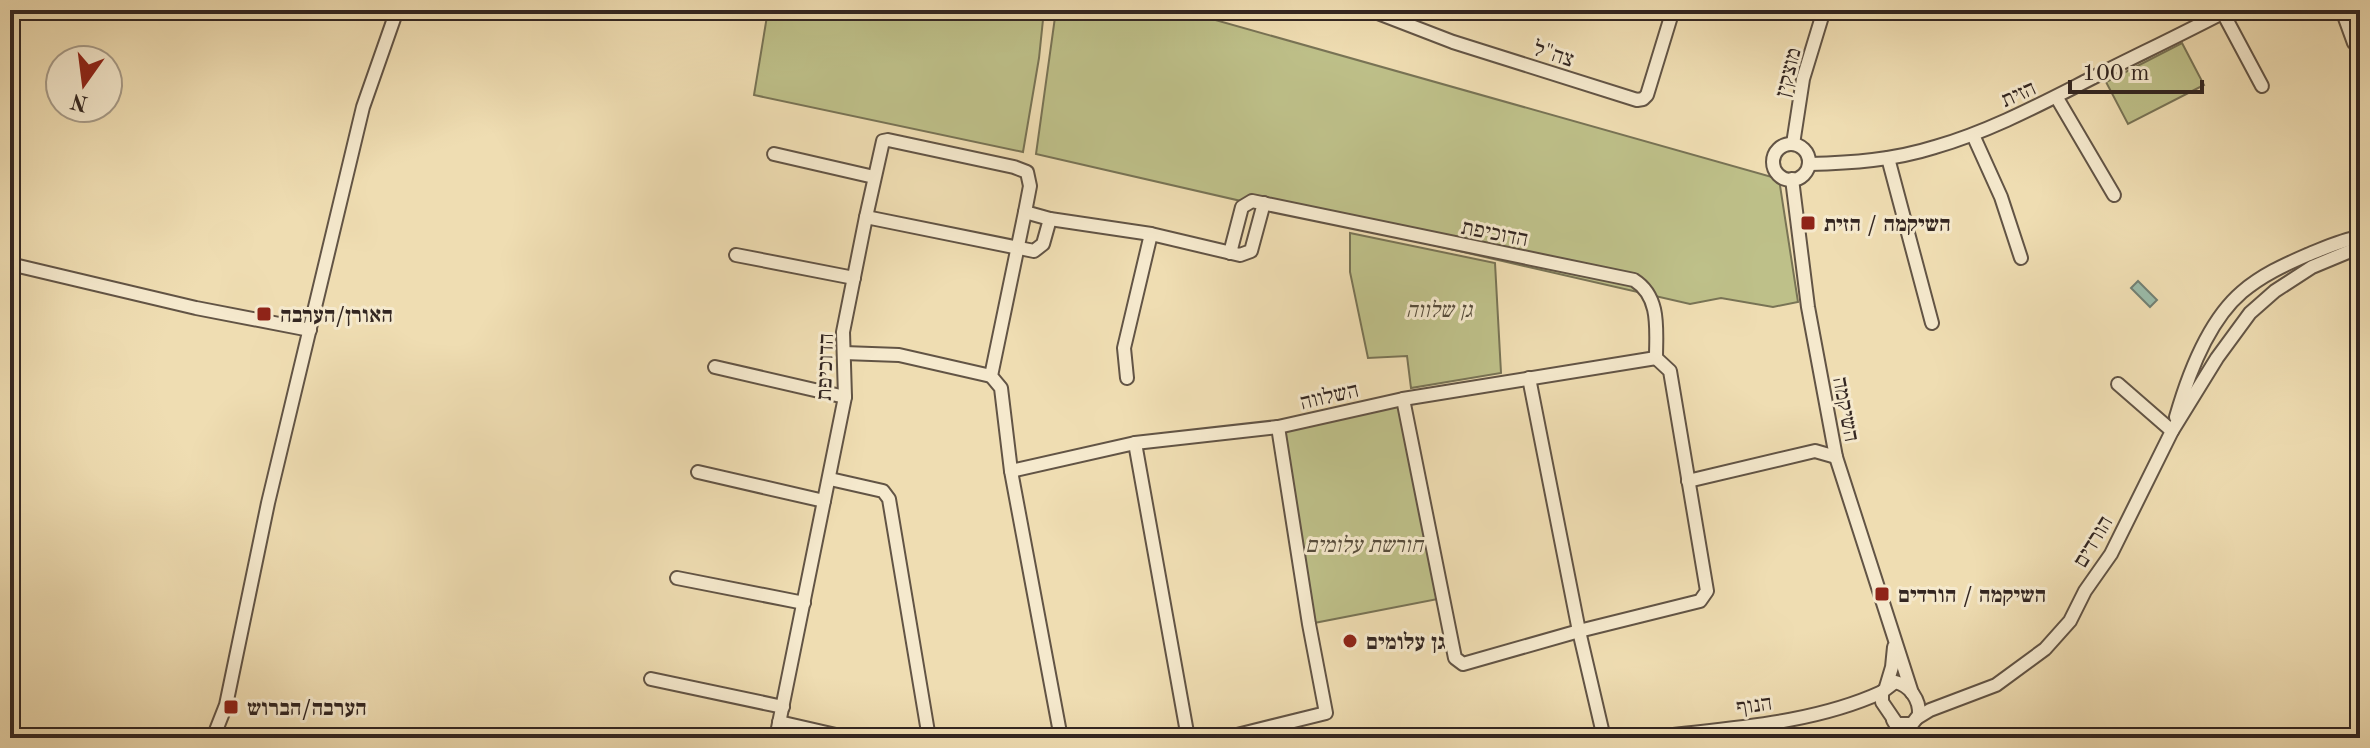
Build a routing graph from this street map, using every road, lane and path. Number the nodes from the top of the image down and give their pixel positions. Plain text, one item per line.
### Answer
1 (397, 10) edge
2 (1370, 10) edge
3 (1673, 10) edge
4 (1824, 10) edge
5 (2342, 10) edge
6 (2225, 11) edge
7 (2354, 43) dead end
8 (2262, 86) dead end
9 (2057, 98) junction
10 (1973, 135) junction
11 (1793, 144) junction
12 (774, 154) dead end
13 (1888, 158) junction
14 (1809, 164) junction
15 (874, 177) junction
16 (1792, 179) junction
17 (2114, 195) dead end
18 (1264, 203) junction
19 (1025, 212) junction
20 (866, 217) junction
21 (1050, 219) junction
22 (1151, 234) junction
23 (2360, 237) edge
24 (1017, 247) junction
25 (2360, 247) edge
26 (1230, 253) junction
27 (736, 255) dead end
28 (2021, 258) dead end
29 (10, 264) edge
30 (854, 278) junction
31 (2255, 283) junction
32 (2267, 298) junction
33 (1932, 323) dead end
34 (310, 330) junction
35 (844, 353) junction
36 (1656, 358) junction
37 (715, 367) dead end
38 (991, 376) junction
39 (1127, 378) dead end
40 (1529, 378) junction
41 (2118, 384) dead end
42 (845, 397) junction
43 (1403, 399) junction
44 (1278, 427) junction
45 (1830, 429) junction
46 (2172, 431) junction
47 (1135, 443) junction
48 (1815, 451) junction
49 (1836, 457) junction
50 (1011, 471) junction
51 (698, 472) dead end
52 (830, 479) junction
53 (1688, 481) junction
54 (824, 501) junction
55 (677, 578) dead end
56 (804, 603) junction
57 (1579, 631) junction
58 (1894, 640) junction
59 (651, 679) dead end
60 (1884, 689) junction
61 (1914, 696) junction
62 (1864, 700) junction
63 (1946, 704) junction
64 (1884, 706) junction
65 (783, 707) junction
66 (1917, 719) junction
67 (1893, 720) junction
68 (779, 722) junction
69 (213, 738) edge
70 (776, 738) edge
71 (849, 738) edge
72 (929, 738) edge
73 (1061, 738) edge
74 (1188, 738) edge
75 (1225, 738) edge
76 (1604, 738) edge
77 (1648, 738) edge
78 (1904, 738) edge
79 (1916, 738) edge

1 - 34 street
2 - 3 street, צה"ל
4 - 11 street, מוצקין
5 - 7 street
6 - 8 street
6 - 9 street, הזית
9 - 10 street, הזית
9 - 17 street
10 - 13 street, הזית
10 - 28 street
11 - 14 street
11 - 16 street
12 - 15 street
13 - 14 street, הזית
13 - 33 street
14 - 16 street
15 - 19 street, הדוכיפת
15 - 20 street, הדוכיפת
16 - 45 street, השיקמה
18 - 26 street
18 - 26 street
18 - 36 street, הדוכיפת
19 - 21 street
19 - 24 street
20 - 24 street
20 - 30 street, הדוכיפת
21 - 22 street
21 - 24 street
22 - 26 street
22 - 39 street
23 - 31 street, הורדים
24 - 38 street
25 - 32 street, הורדים
27 - 30 street
29 - 34 street
30 - 35 street, הדוכיפת
31 - 32 street
31 - 46 street, הורדים
32 - 46 street, הורדים
34 - 69 street
35 - 38 street
35 - 42 street, הדוכיפת
36 - 40 street, השלווה
36 - 53 street
37 - 42 street
38 - 50 street
40 - 43 street, השלווה
40 - 57 street
41 - 46 street
42 - 52 street, הדוכיפת
43 - 44 street, השלווה
43 - 57 street
44 - 47 street, השלווה
44 - 75 street
45 - 48 street
45 - 49 street, השיקמה
46 - 63 street, הורדים
47 - 50 street, השלווה
47 - 74 street
48 - 49 street
48 - 53 street
49 - 58 street, השיקמה
50 - 73 street
51 - 54 street
52 - 54 street, הדוכיפת
52 - 72 street
53 - 57 street
54 - 56 street, הדוכיפת
55 - 56 street
56 - 65 street, הדוכיפת
57 - 76 street
58 - 60 street
58 - 61 street, השיקמה
59 - 65 street
60 - 61 street
60 - 62 street, הנוף
60 - 64 street
61 - 63 street, הורדים
61 - 66 street
62 - 64 street
62 - 77 street, הנוף
63 - 66 street, הורדים
64 - 67 street
65 - 68 street, הדוכיפת
66 - 67 street
66 - 79 street
67 - 78 street
68 - 70 street, הדוכיפת
68 - 71 street

